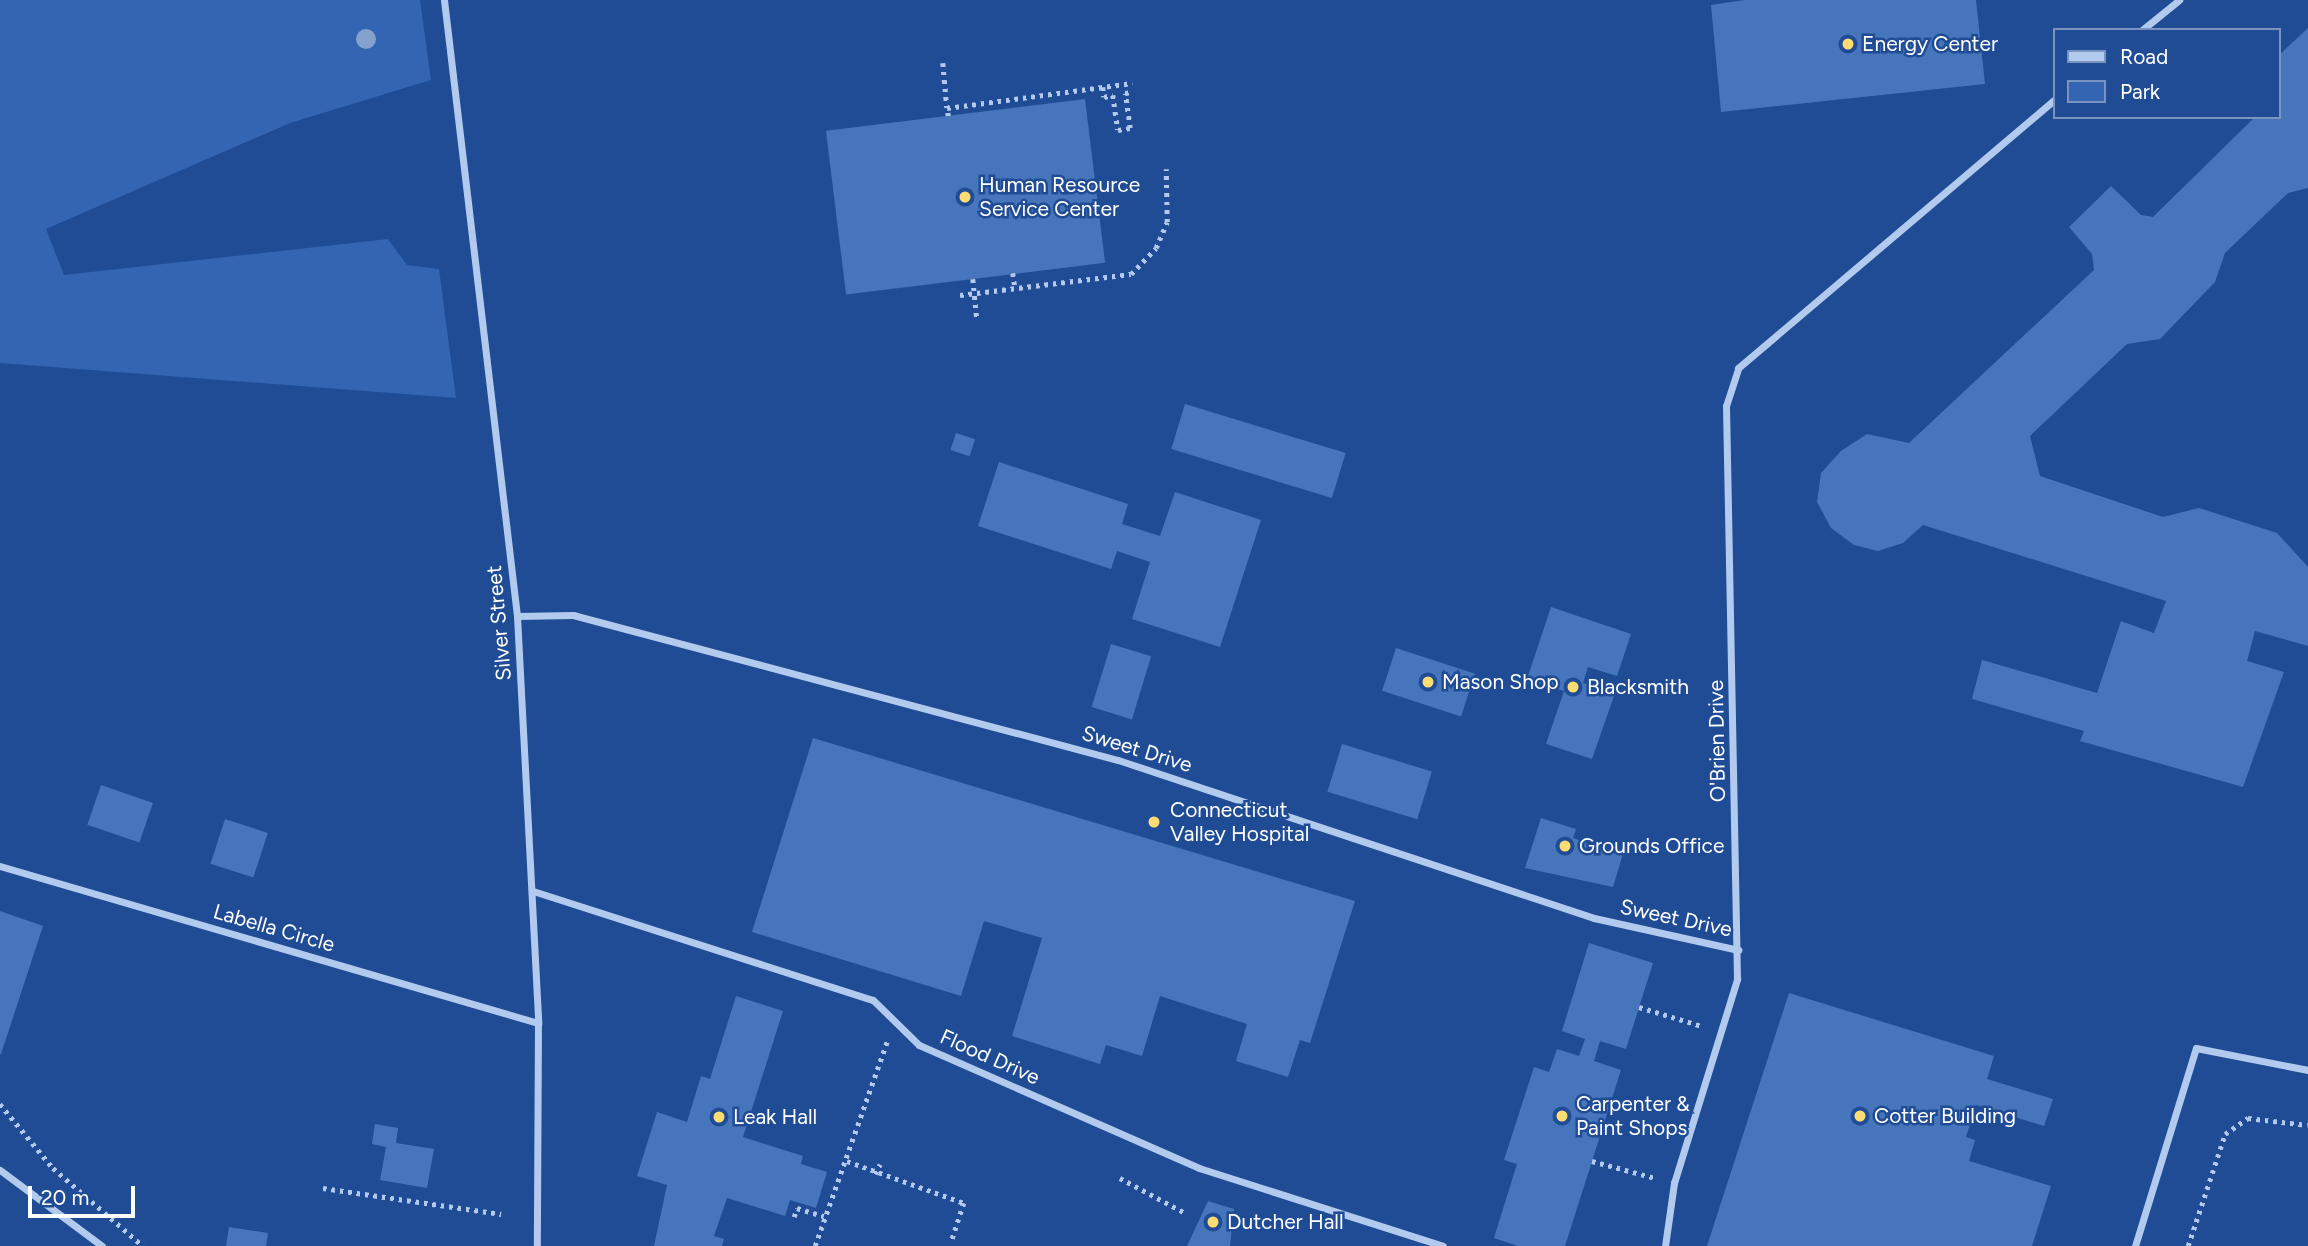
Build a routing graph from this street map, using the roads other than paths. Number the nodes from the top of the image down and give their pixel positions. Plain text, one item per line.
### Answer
1 (444, 0) edge
2 (2179, 0) edge
3 (2144, 28) edge
4 (2052, 102) edge
5 (517, 616) junction
6 (0, 866) edge
7 (533, 891) junction
8 (1738, 950) junction
9 (538, 1023) junction
10 (2308, 1070) edge
11 (0, 1170) edge
12 (102, 1246) edge
13 (537, 1246) edge
14 (1443, 1246) edge
15 (1665, 1246) edge
16 (2135, 1246) edge

1 - 5 street, Silver Street
2 - 3 street
4 - 8 street, O'Brien Drive
5 - 7 street, Silver Street
5 - 8 street, Sweet Drive
6 - 9 street, Labella Circle
7 - 9 street, Silver Street
7 - 14 street, Flood Drive
8 - 15 street, O'Brien Drive
9 - 13 street, Silver Street
10 - 16 street
11 - 12 street

